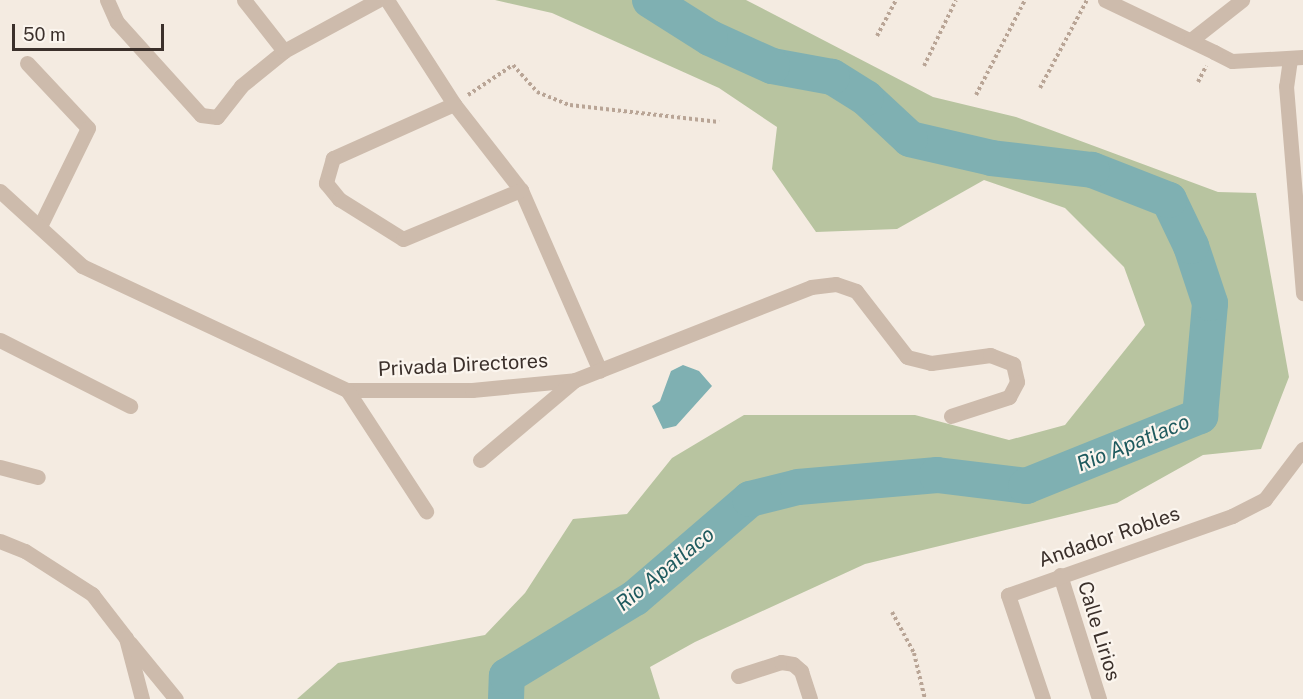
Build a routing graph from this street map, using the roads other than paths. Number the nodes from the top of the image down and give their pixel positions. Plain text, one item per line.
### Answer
1 (107, 0) edge
2 (244, 0) edge
3 (378, 0) edge
4 (387, 0) edge
5 (1105, 0) edge
6 (1242, 0) edge
7 (1191, 40) junction
8 (284, 51) junction
9 (1297, 58) edge
10 (27, 63) dead end
11 (454, 104) junction
12 (521, 189) junction
13 (0, 191) edge
14 (40, 224) junction
15 (1303, 292) edge
16 (0, 340) edge
17 (600, 371) junction
18 (575, 380) junction
19 (347, 390) junction
20 (130, 406) dead end
21 (951, 416) dead end
22 (1303, 449) edge
23 (480, 460) dead end
24 (0, 467) edge
25 (38, 477) dead end
26 (426, 511) dead end
27 (0, 541) edge
28 (1060, 575) junction
29 (126, 638) junction
30 (738, 676) dead end
31 (142, 699) edge
32 (176, 699) edge
33 (810, 699) edge
34 (1043, 699) edge
35 (1099, 699) edge

1 - 8 street
2 - 8 street
3 - 8 street
4 - 11 street
5 - 7 street
6 - 7 street
7 - 9 street
9 - 15 street
10 - 14 street
11 - 12 street
11 - 12 street
12 - 17 street
13 - 14 street, Privada Directores
14 - 19 street, Privada Directores
16 - 20 street
17 - 18 street, Privada Directores
17 - 21 street, Privada Directores
18 - 19 street, Privada Directores
18 - 23 street
19 - 26 street
22 - 28 street, Andador Robles
24 - 25 street
27 - 29 street
28 - 34 street, Andador Robles
28 - 35 street, Calle Lirios
29 - 31 street
29 - 32 street
30 - 33 street

